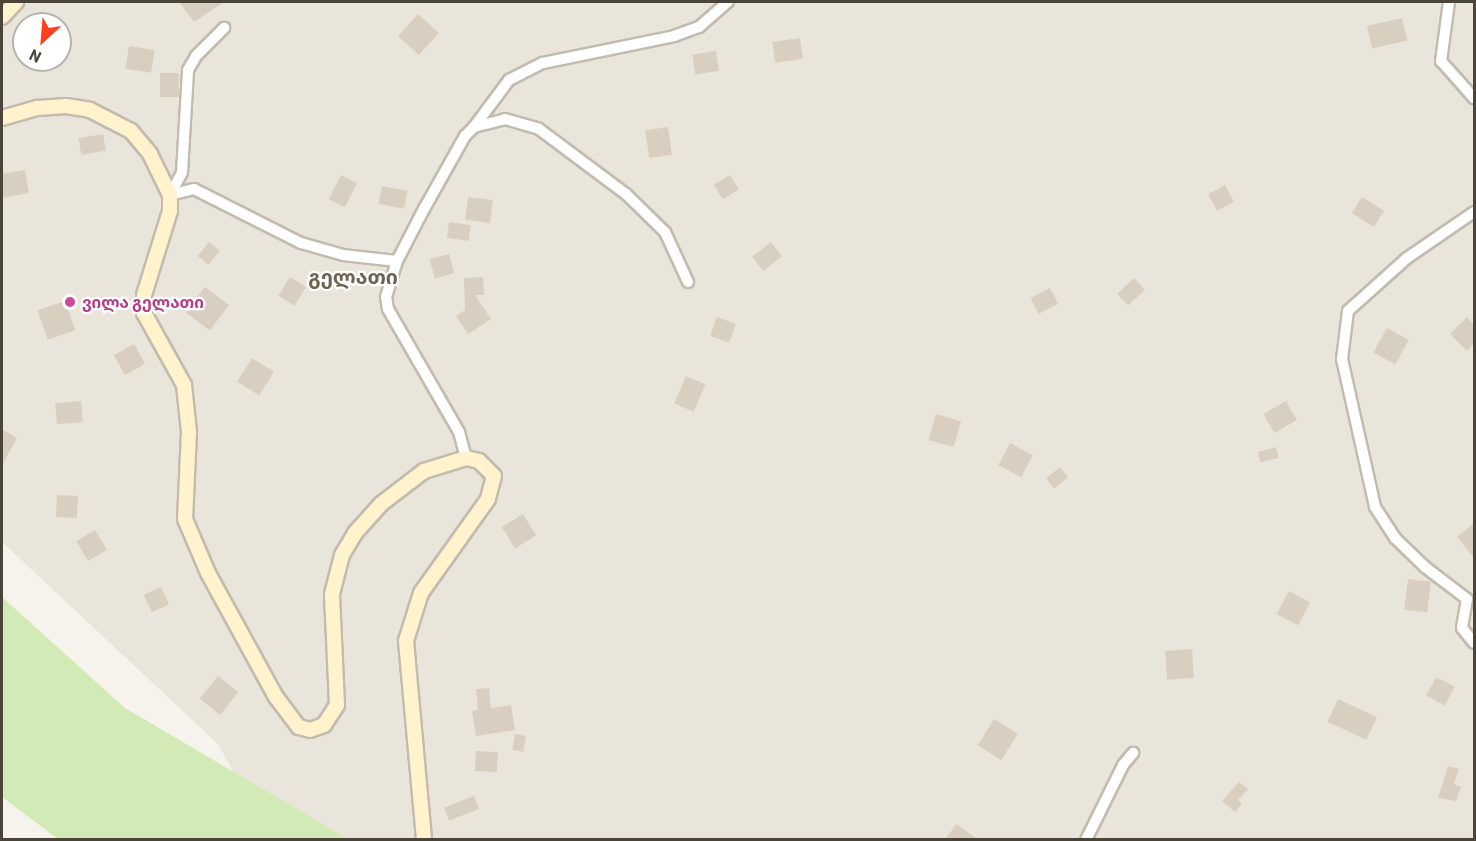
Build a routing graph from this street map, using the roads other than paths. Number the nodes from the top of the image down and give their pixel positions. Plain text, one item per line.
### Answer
1 (16, 2) edge
2 (728, 2) edge
3 (1449, 2) edge
4 (2, 17) edge
5 (224, 28) dead end
6 (1474, 98) edge
7 (2, 118) edge
8 (474, 127) junction
9 (170, 195) junction
10 (1474, 212) edge
11 (397, 261) junction
12 (688, 282) dead end
13 (466, 458) junction
14 (1474, 643) edge
15 (1133, 753) dead end
16 (424, 840) edge
17 (1086, 840) edge

1 - 4 street
2 - 8 street
3 - 6 street
5 - 9 street
7 - 9 street
8 - 11 street
8 - 12 street
9 - 11 street
9 - 13 street
10 - 14 street
11 - 13 street
13 - 16 street
15 - 17 street

